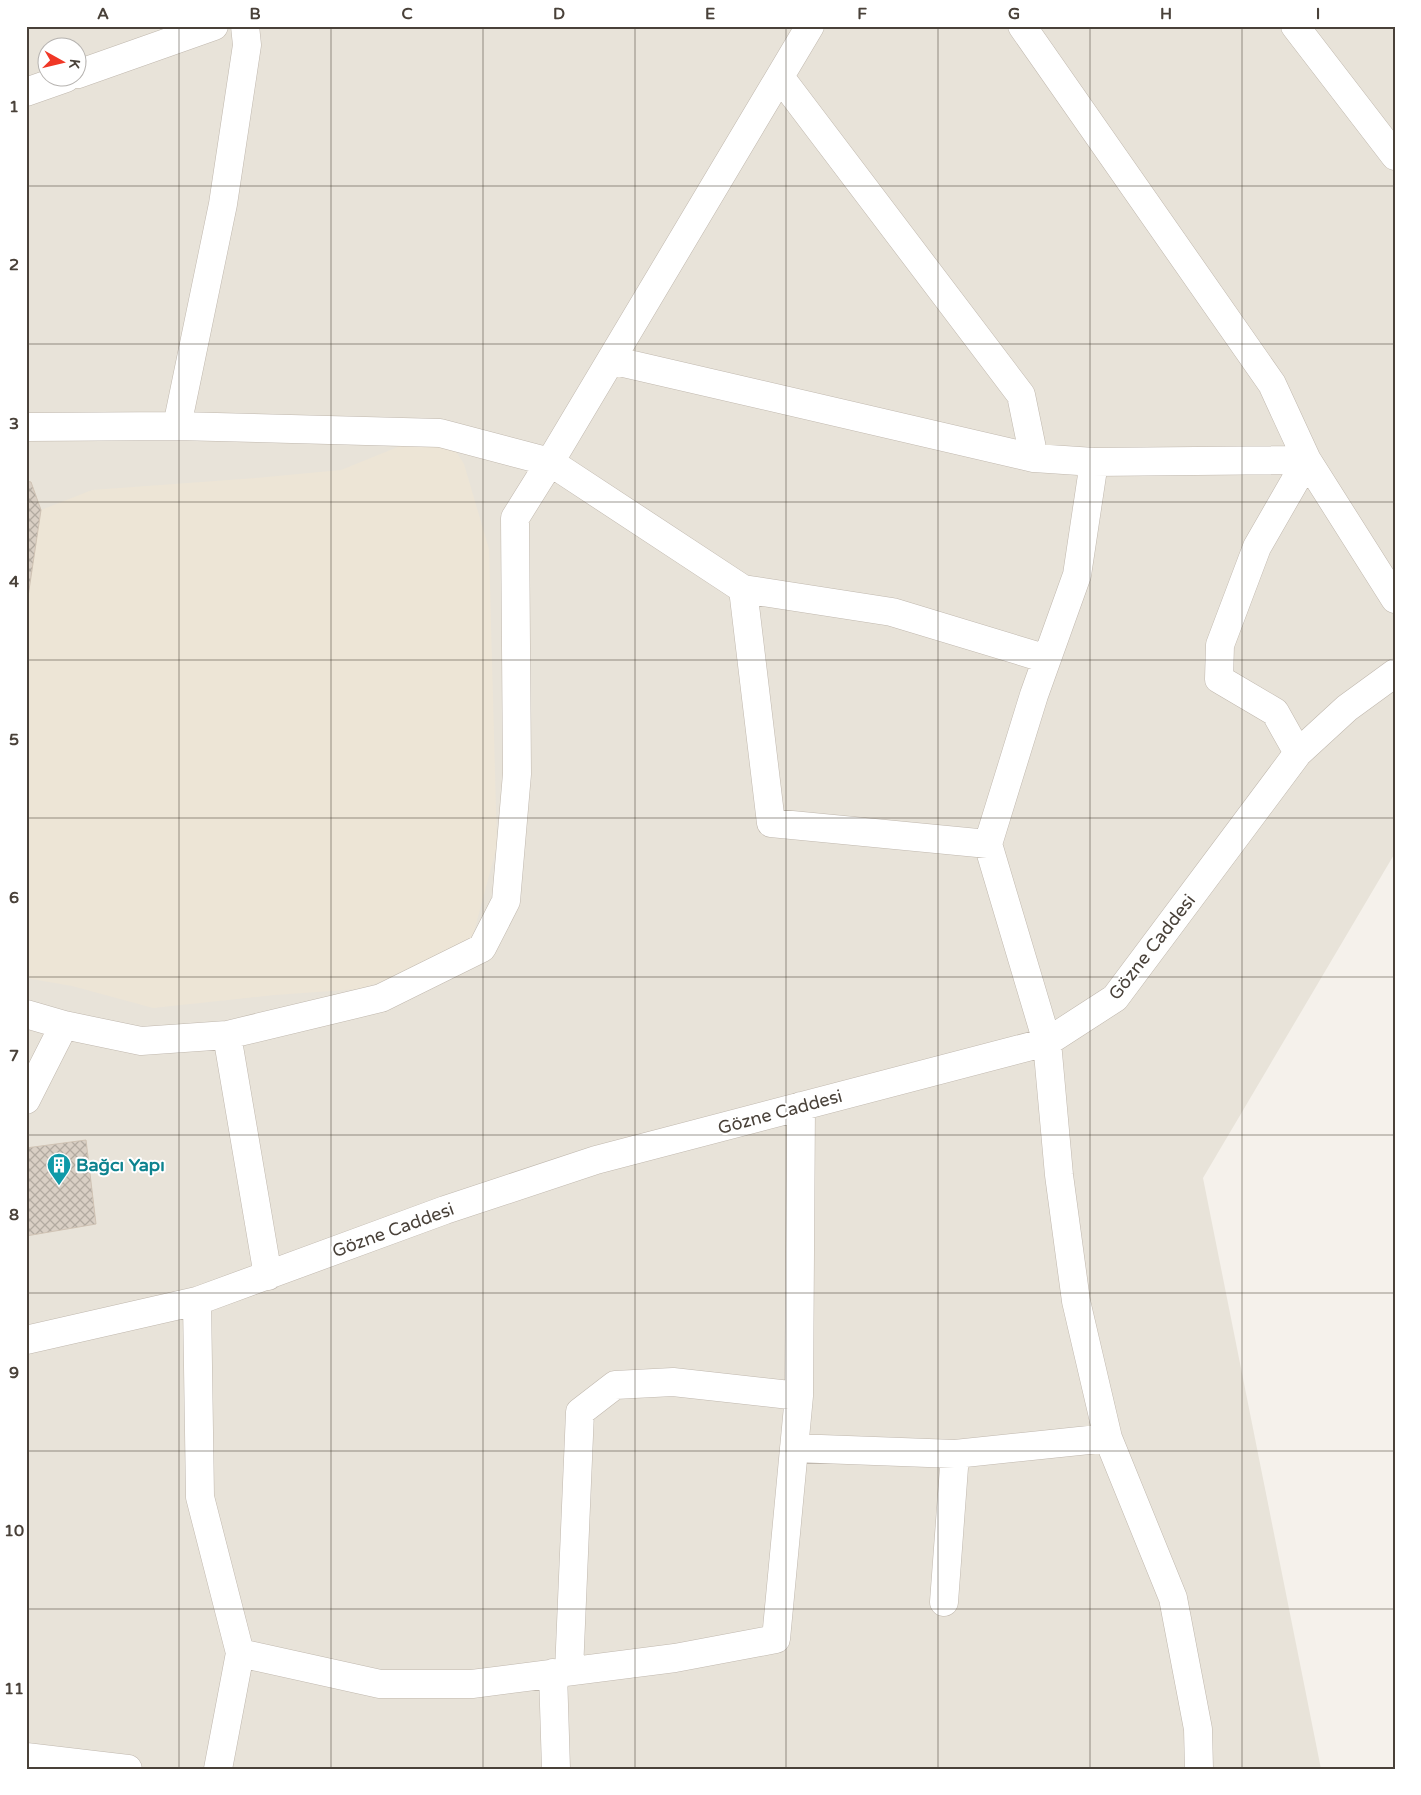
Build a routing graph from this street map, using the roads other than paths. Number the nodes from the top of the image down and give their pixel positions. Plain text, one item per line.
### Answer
1 (214, 26) edge
2 (245, 26) edge
3 (810, 26) edge
4 (1022, 26) edge
5 (1294, 26) edge
6 (179, 32) edge
7 (88, 70) edge
8 (780, 76) junction
9 (38, 88) edge
10 (26, 92) edge
11 (1395, 156) edge
12 (611, 360) junction
13 (177, 426) junction
14 (26, 427) edge
15 (1034, 458) junction
16 (1306, 460) junction
17 (550, 462) junction
18 (1094, 462) junction
19 (743, 589) junction
20 (1395, 599) edge
21 (1047, 659) junction
22 (1395, 673) edge
23 (1298, 753) junction
24 (988, 844) junction
25 (26, 1014) edge
26 (64, 1026) junction
27 (227, 1035) junction
28 (1047, 1042) junction
29 (26, 1100) edge
30 (800, 1106) junction
31 (268, 1276) junction
32 (197, 1301) junction
33 (26, 1340) edge
34 (799, 1396) junction
35 (1108, 1438) junction
36 (794, 1448) junction
37 (955, 1454) junction
38 (944, 1602) dead end
39 (240, 1653) junction
40 (561, 1672) junction
41 (26, 1757) edge
42 (128, 1769) edge
43 (218, 1769) edge
44 (556, 1769) edge
45 (1199, 1769) edge

1 - 6 street
2 - 13 street
3 - 8 street
4 - 16 street
5 - 11 street
6 - 7 street
8 - 12 street
8 - 15 street
9 - 10 street
12 - 15 street
12 - 17 street
13 - 14 street
13 - 17 street
15 - 18 street
16 - 18 street
16 - 20 street
16 - 23 street
17 - 19 street
17 - 27 street
18 - 21 street
19 - 21 street
19 - 24 street
21 - 24 street
22 - 23 street, Gözne Caddesi
23 - 28 street, Gözne Caddesi
24 - 28 street
25 - 26 street
26 - 27 street
26 - 29 street
27 - 31 street
28 - 30 street, Gözne Caddesi
28 - 35 street
30 - 31 street, Gözne Caddesi
30 - 34 street
31 - 32 street, Gözne Caddesi
32 - 33 street, Gözne Caddesi
32 - 39 street
34 - 36 street
34 - 40 street
35 - 37 street
35 - 45 street
36 - 37 street
36 - 40 street
37 - 38 street
39 - 40 street
39 - 43 street
40 - 44 street
41 - 42 street

